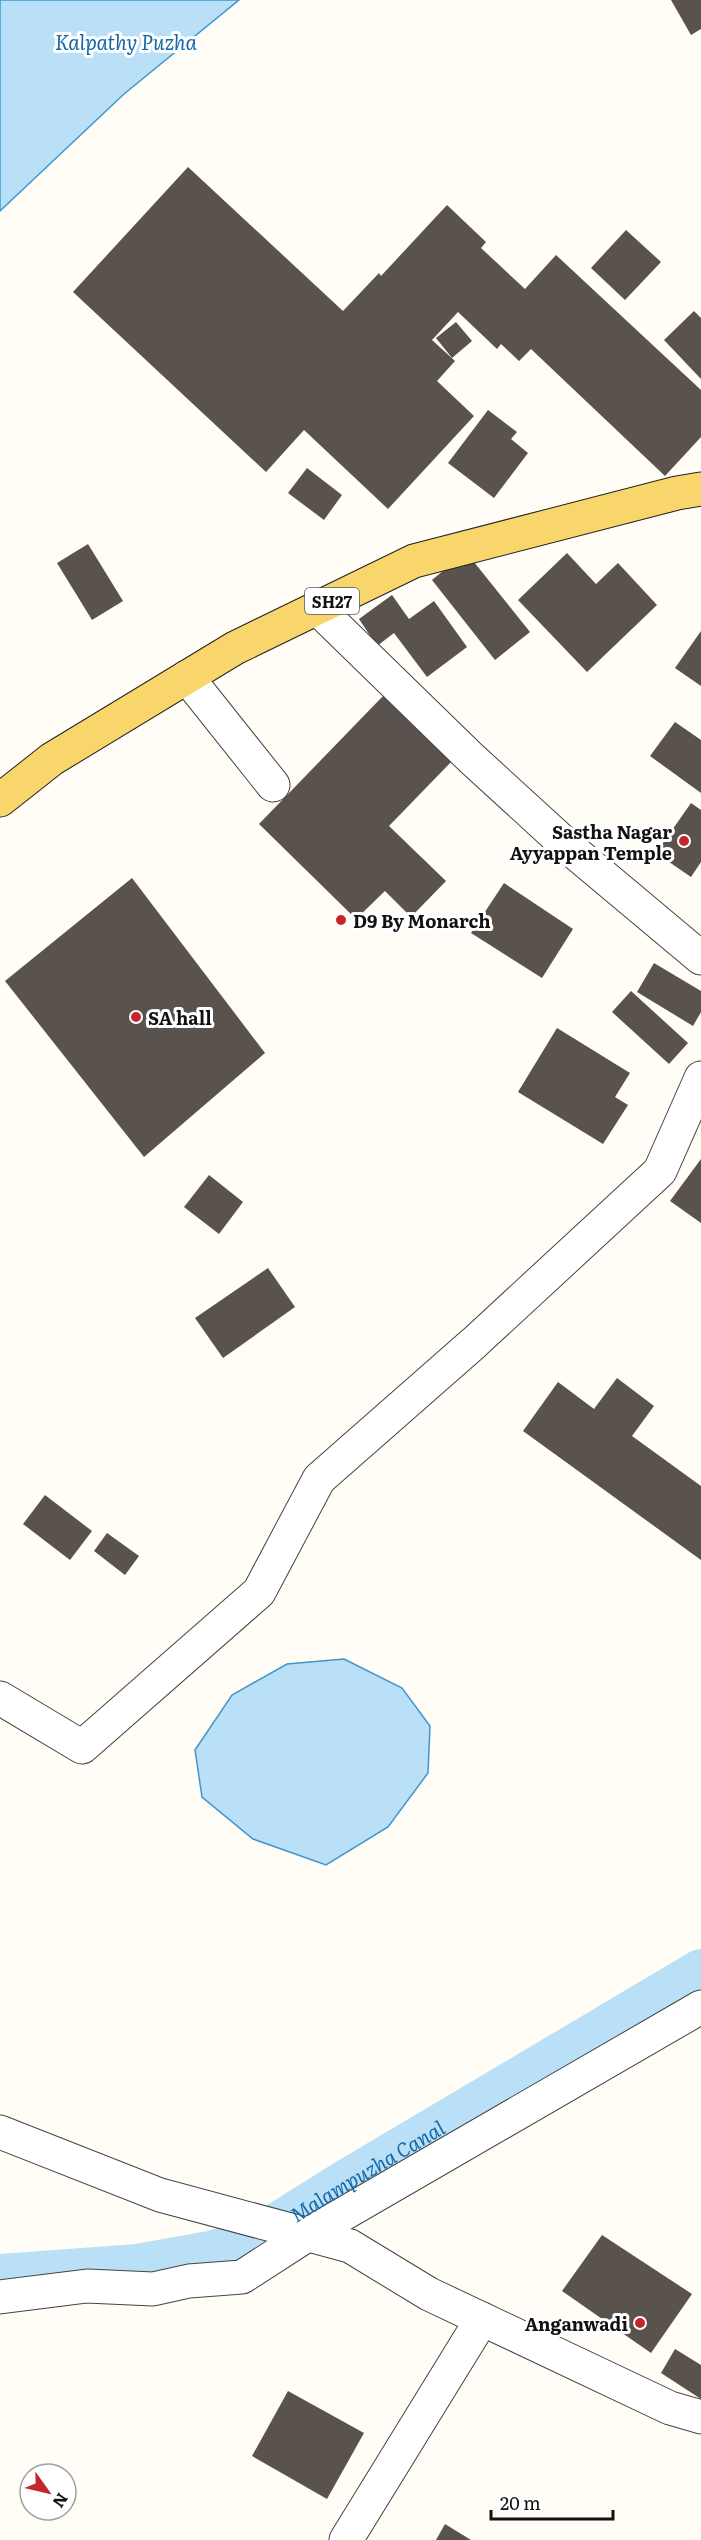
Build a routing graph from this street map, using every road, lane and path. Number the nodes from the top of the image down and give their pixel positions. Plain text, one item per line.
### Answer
1 (701, 489) edge
2 (317, 608) junction
3 (187, 677) junction
4 (273, 785) dead end
5 (0, 800) edge
6 (701, 958) edge
7 (701, 1078) edge
8 (0, 1698) edge
9 (701, 2007) edge
10 (0, 2132) edge
11 (283, 2228) junction
12 (0, 2296) edge
13 (483, 2319) junction
14 (701, 2417) edge
15 (346, 2540) edge

1 - 2 main road, SH27
2 - 3 main road, SH27
2 - 6 street
3 - 4 street
3 - 5 main road, SH27
7 - 8 street
9 - 11 street
10 - 11 street
11 - 12 street
11 - 13 street
13 - 14 street
13 - 15 street

